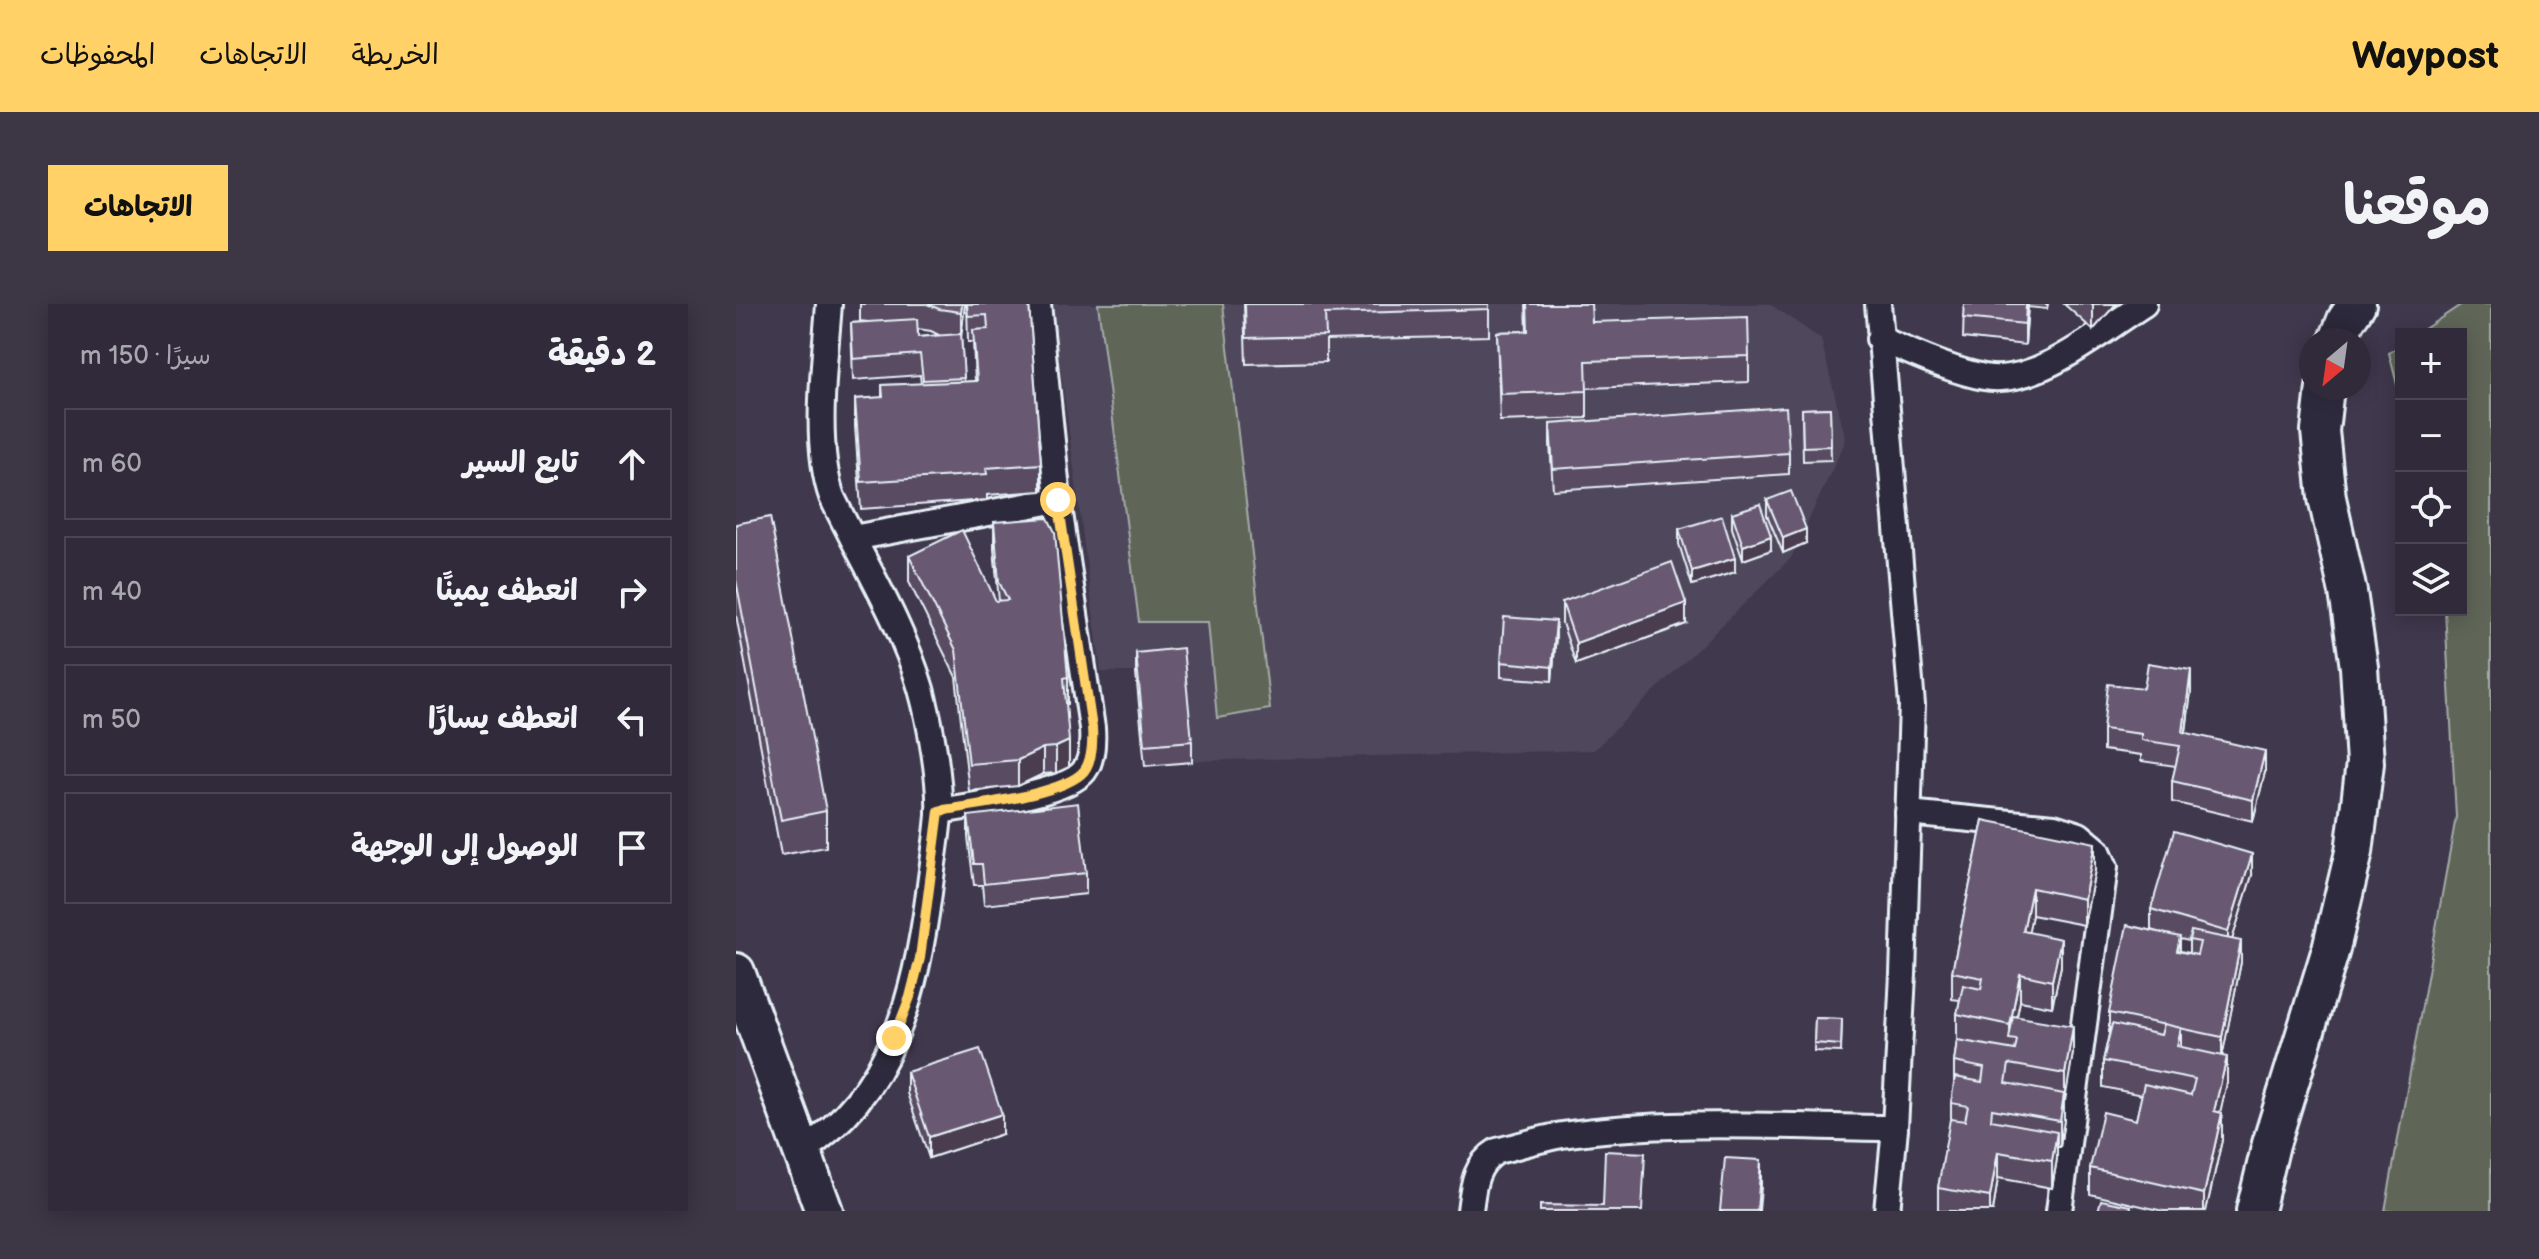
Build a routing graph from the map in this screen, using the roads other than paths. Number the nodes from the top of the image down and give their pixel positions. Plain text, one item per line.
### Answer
1 (829, 304) edge
2 (1038, 304) edge
3 (1878, 304) edge
4 (2144, 304) edge
5 (2357, 304) edge
6 (2343, 328) edge
7 (1879, 339) junction
8 (2324, 400) edge
9 (1058, 500) junction
10 (853, 538) junction
11 (939, 811) junction
12 (1908, 813) junction
13 (736, 972) edge
14 (1895, 1128) junction
15 (803, 1150) junction
16 (824, 1211) edge
17 (1470, 1211) edge
18 (1887, 1211) edge
19 (2059, 1211) edge
20 (2255, 1211) edge

1 - 10 street
2 - 9 street
3 - 7 street
4 - 7 street
5 - 6 main road
7 - 12 street
8 - 20 main road
9 - 10 street
9 - 11 street
10 - 11 street
11 - 15 street
12 - 14 street
12 - 19 street
13 - 15 main road
14 - 17 street
14 - 18 street
15 - 16 main road

